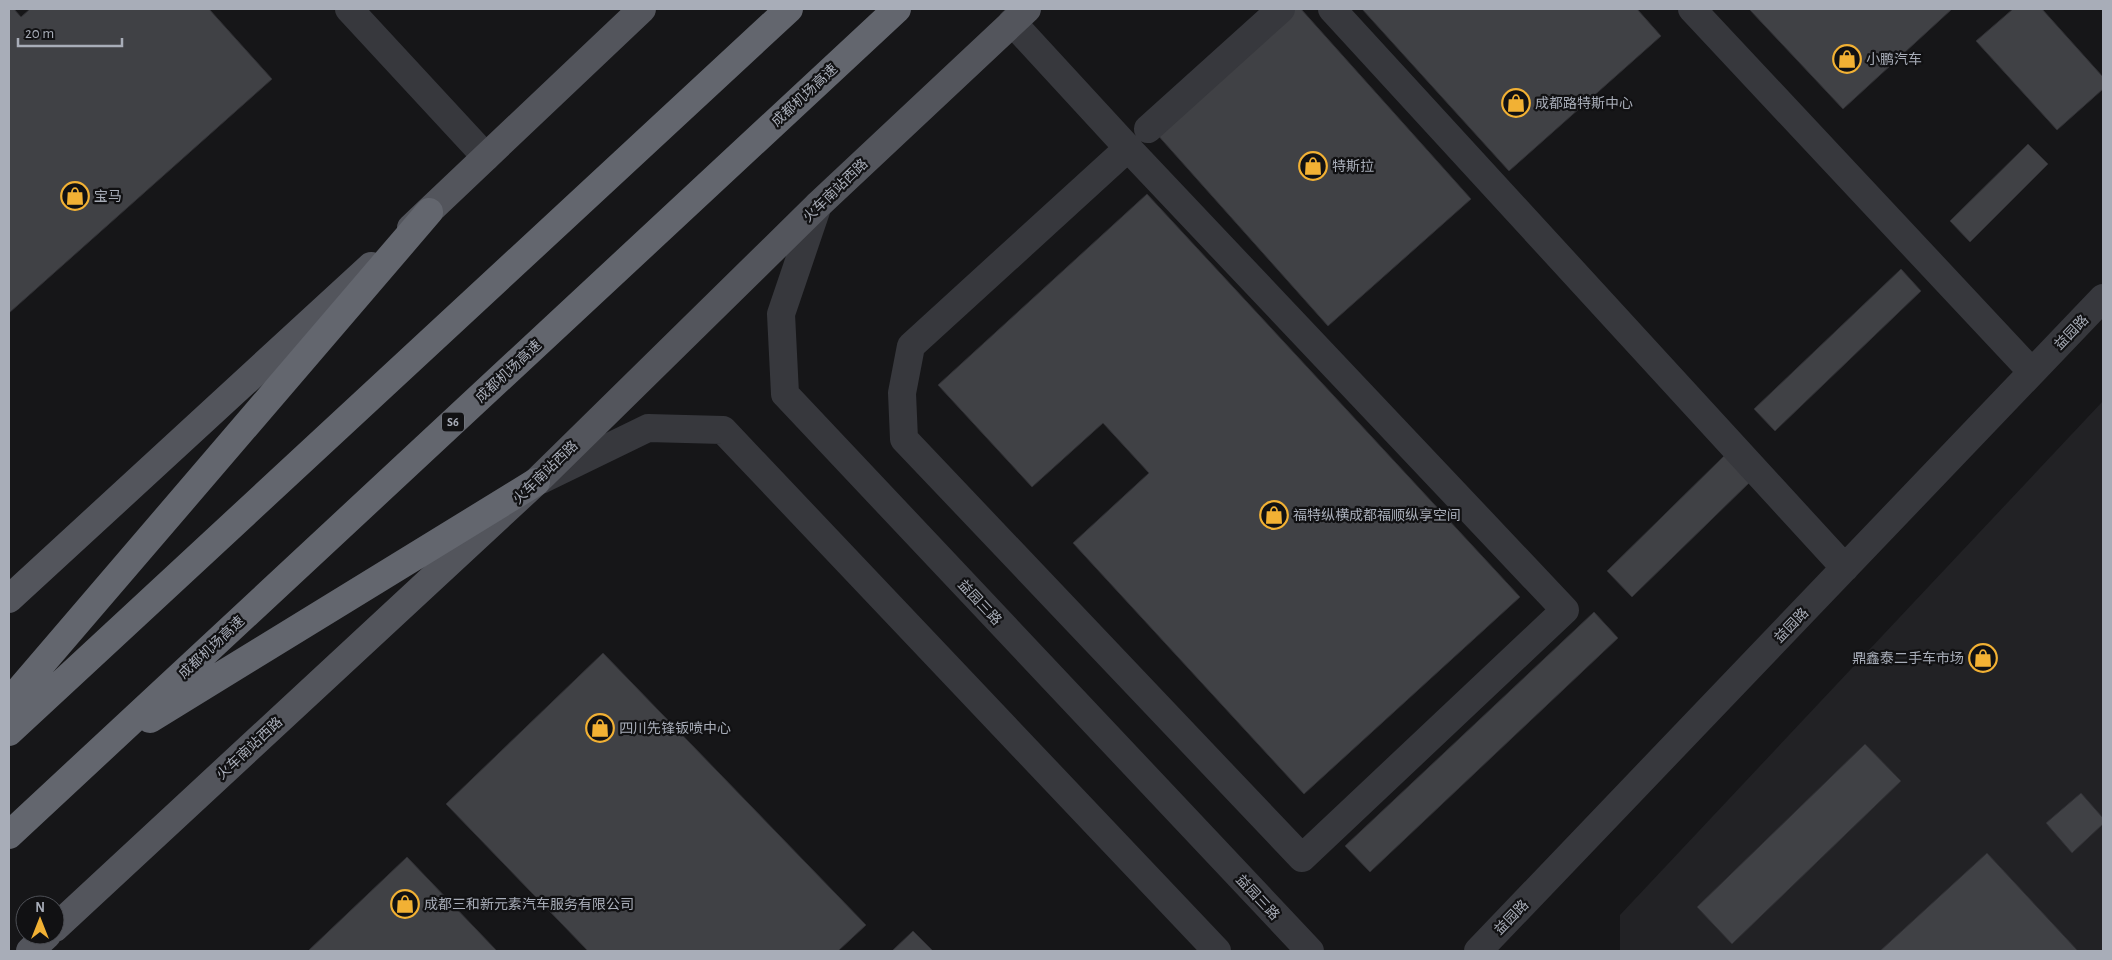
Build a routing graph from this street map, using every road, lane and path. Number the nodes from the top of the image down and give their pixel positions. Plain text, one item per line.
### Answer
1 (350, 9) edge
2 (642, 9) edge
3 (788, 9) edge
4 (897, 9) edge
5 (1281, 9) edge
6 (1332, 9) edge
7 (1692, 9) edge
8 (1020, 16) edge
9 (1148, 129) dead end
10 (1128, 148) junction
11 (486, 157) junction
12 (818, 205) junction
13 (429, 212) junction
14 (2103, 298) edge
15 (2032, 372) junction
16 (536, 482) junction
17 (1845, 568) junction
18 (9, 599) edge
19 (9, 702) edge
20 (9, 732) edge
21 (100, 750) junction
22 (9, 834) edge
23 (65, 919) edge
24 (1217, 951) edge
25 (1310, 951) edge
26 (1478, 951) edge

1 - 11 street
2 - 11 main road
3 - 20 highway
4 - 21 highway, 成都机场高速 / S6
5 - 9 street
6 - 17 street
7 - 15 street
8 - 10 street
8 - 12 main road, 火车南站西路
10 - 10 street
11 - 13 main road
12 - 16 main road, 火车南站西路
12 - 25 street, 益园三路
13 - 18 main road
13 - 19 highway
14 - 15 street, 益园路
15 - 17 street, 益园路
16 - 21 highway
16 - 23 main road, 火车南站西路
16 - 24 street
17 - 26 street, 益园路
21 - 22 highway, 成都机场高速 / S6

